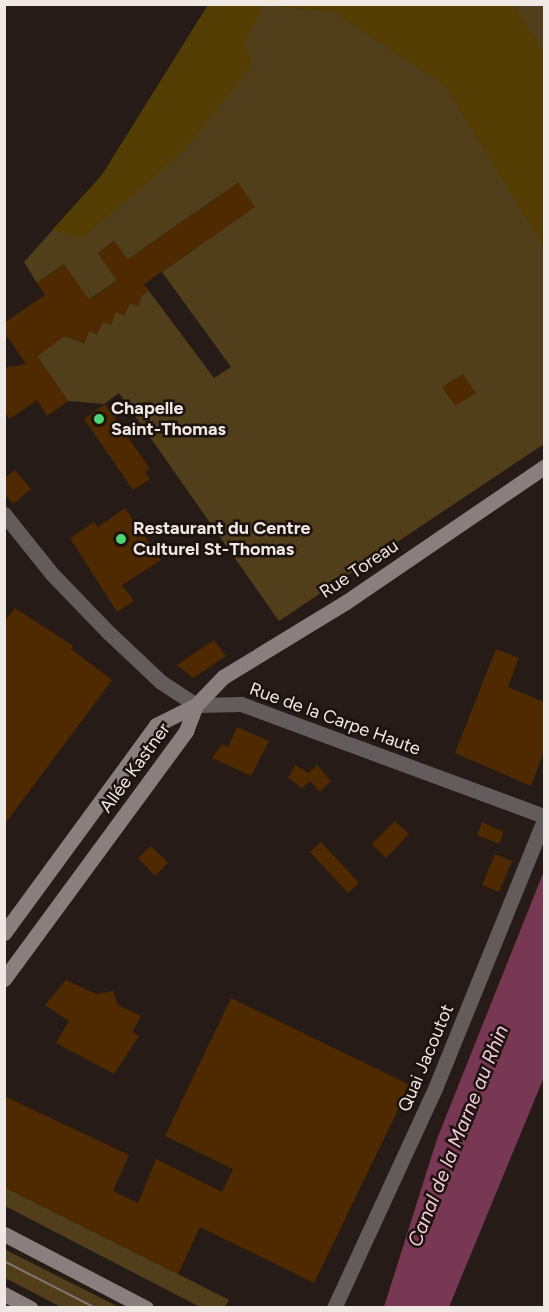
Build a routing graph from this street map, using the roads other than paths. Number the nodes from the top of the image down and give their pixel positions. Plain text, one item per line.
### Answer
1 (544, 467) edge
2 (4, 514) edge
3 (196, 705) junction
4 (107, 792) junction
5 (131, 807) junction
6 (544, 818) edge
7 (4, 933) edge
8 (4, 979) edge
9 (4, 1234) edge
10 (4, 1294) edge
11 (30, 1308) edge
12 (146, 1308) edge
13 (334, 1308) edge

1 - 3 main road, Rue Toreau
2 - 3 street
3 - 4 main road, Allée Kastner
3 - 5 main road, Allée Kastner
3 - 6 street, Rue de la Carpe Haute
4 - 5 main road
4 - 7 main road, Allée Kastner
5 - 8 main road, Allée Kastner
6 - 13 street, Quai Jacoutot
9 - 12 main road
10 - 11 main road

